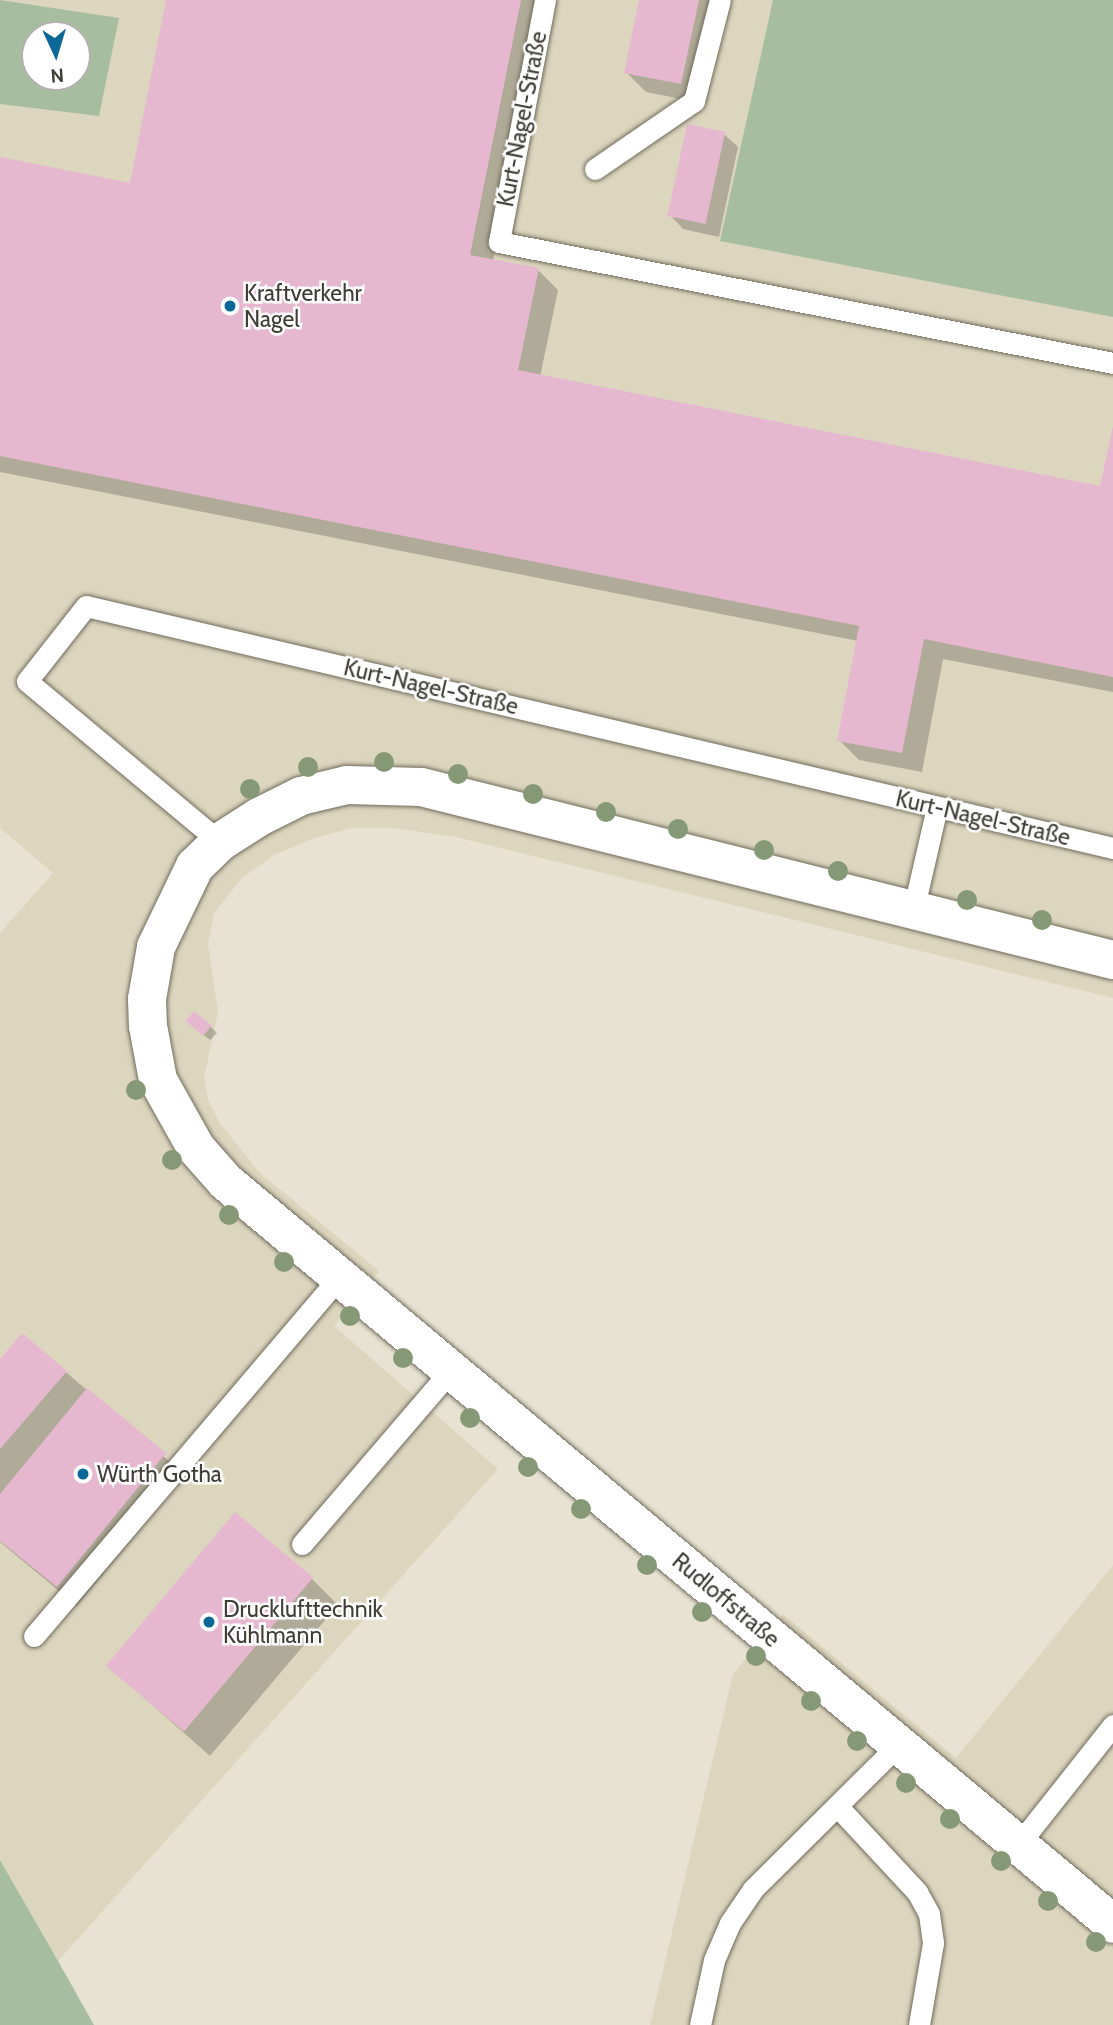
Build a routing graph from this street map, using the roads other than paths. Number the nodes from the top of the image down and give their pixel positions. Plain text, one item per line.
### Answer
1 (545, 0) edge
2 (720, 0) edge
3 (595, 169) dead end
4 (1113, 363) edge
5 (937, 807) junction
6 (220, 842) junction
7 (1113, 848) edge
8 (913, 911) junction
9 (1113, 960) edge
10 (339, 1277) junction
11 (452, 1370) junction
12 (302, 1545) dead end
13 (34, 1636) dead end
14 (1113, 1725) edge
15 (899, 1744) junction
16 (839, 1808) junction
17 (1018, 1845) junction
18 (1113, 1924) edge
19 (700, 2025) edge
20 (919, 2025) edge

1 - 4 lane, Kurt-Nagel-Straße
2 - 3 lane
5 - 6 lane, Kurt-Nagel-Straße
5 - 7 lane, Kurt-Nagel-Straße
5 - 8 lane
6 - 8 street
6 - 10 street
8 - 9 street
10 - 11 street, Rudloffstraße
10 - 13 lane
11 - 12 lane
11 - 15 street, Rudloffstraße
14 - 17 lane
15 - 16 lane
15 - 17 street, Rudloffstraße
16 - 19 lane
16 - 20 lane
17 - 18 street, Rudloffstraße

